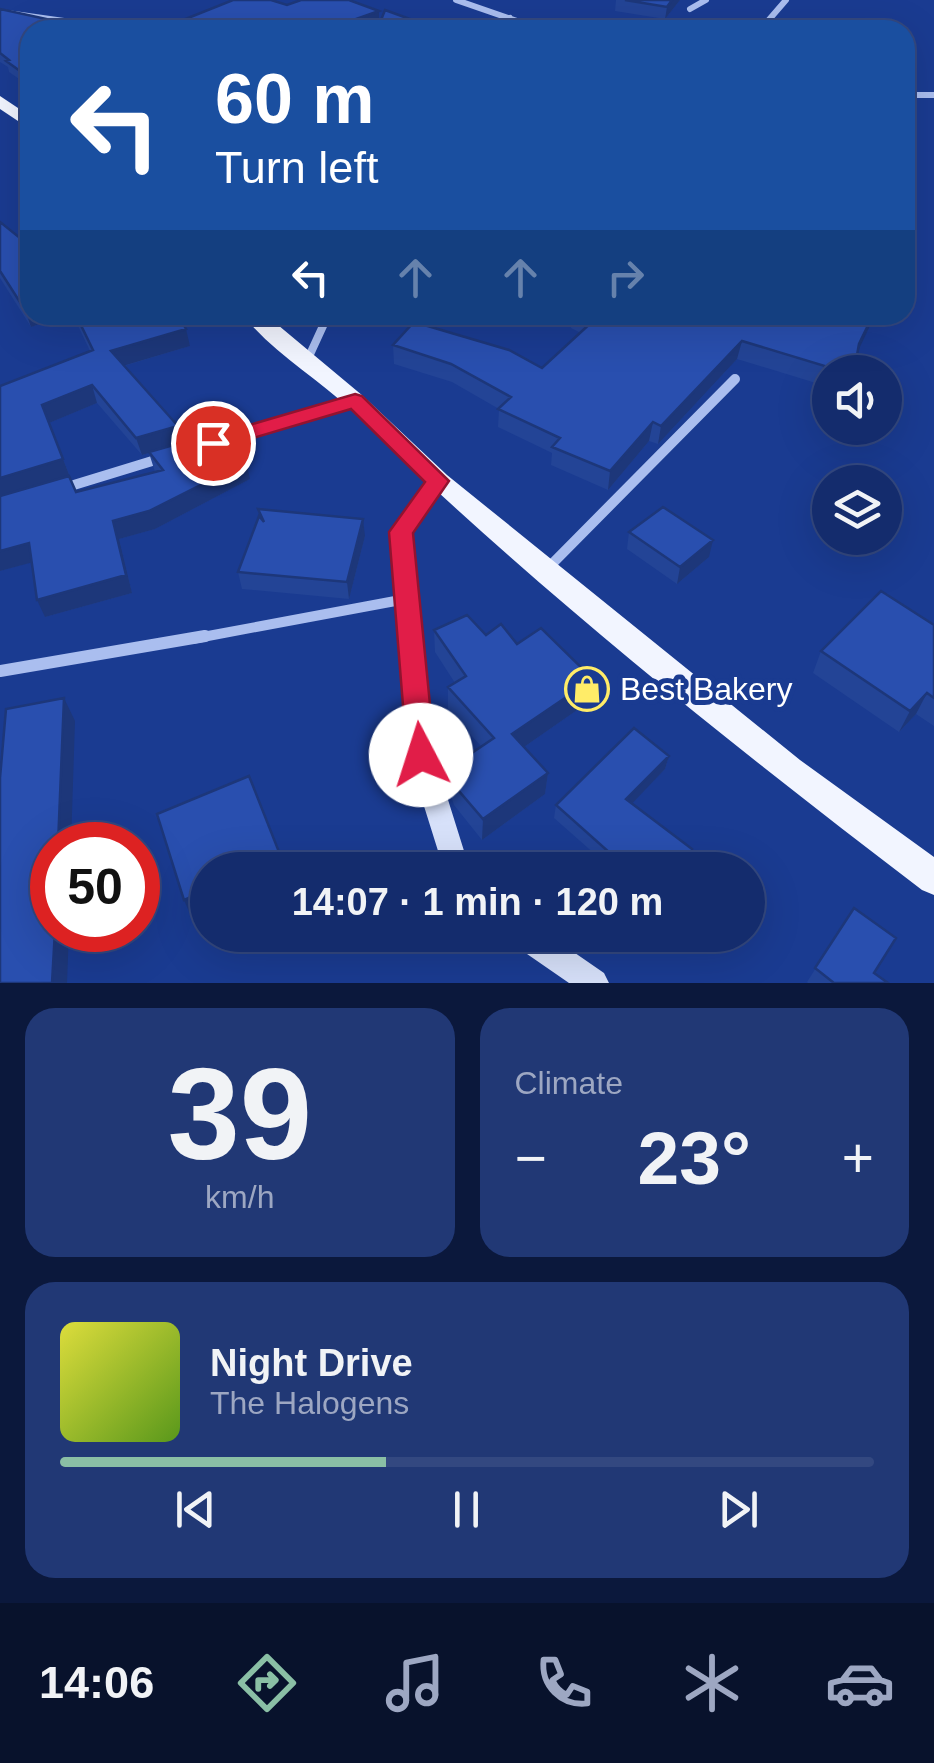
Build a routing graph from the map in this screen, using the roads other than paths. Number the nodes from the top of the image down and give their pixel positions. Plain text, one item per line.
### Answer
1 (456, 0) edge
2 (706, 0) edge
3 (786, 0) edge
4 (690, 9) dead end
5 (0, 12) edge
6 (510, 18) junction
7 (57, 20) edge
8 (507, 20) edge
9 (515, 20) edge
10 (769, 20) edge
11 (0, 101) edge
12 (20, 116) edge
13 (264, 325) edge
14 (323, 325) edge
15 (306, 363) junction
16 (735, 379) dead end
17 (355, 401) junction
18 (438, 481) junction
19 (56, 490) edge
20 (546, 570) junction
21 (406, 599) junction
22 (0, 670) edge
23 (451, 852) edge
24 (934, 878) edge
25 (549, 952) edge
26 (594, 983) edge

1 - 6 street
2 - 4 street
3 - 10 street
5 - 7 street
6 - 8 street
6 - 9 street
11 - 12 main road
13 - 15 main road
14 - 15 street
15 - 17 main road
16 - 20 street
17 - 18 main road
17 - 19 street
18 - 20 main road
18 - 21 main road
20 - 24 main road
21 - 22 street
21 - 23 main road
25 - 26 main road

